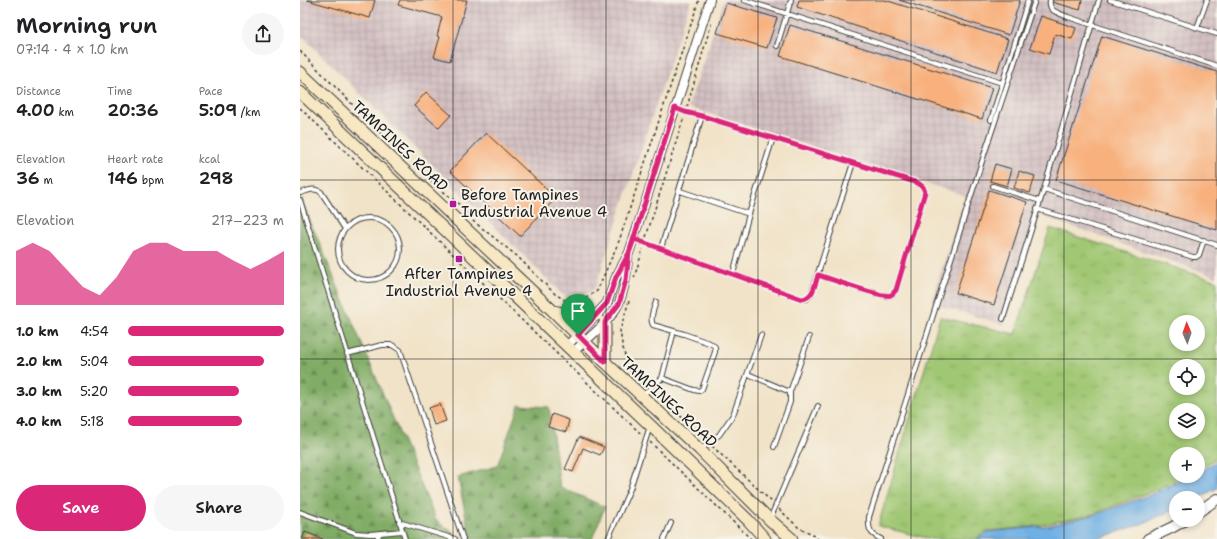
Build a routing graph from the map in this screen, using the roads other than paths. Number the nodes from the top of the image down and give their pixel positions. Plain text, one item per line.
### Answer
1 (710, 0) edge
2 (744, 0) edge
3 (791, 0) edge
4 (1028, 0) edge
5 (1035, 0) edge
6 (1050, 0) edge
7 (1099, 0) edge
8 (1110, 0) edge
9 (1207, 0) edge
10 (787, 13) junction
11 (1091, 26) junction
12 (1197, 28) junction
13 (1217, 28) edge
14 (1216, 34) edge
15 (777, 46) dead end
16 (1217, 66) edge
17 (300, 72) edge
18 (1002, 83) junction
19 (300, 92) edge
20 (675, 108) junction
21 (702, 116) junction
22 (991, 120) dead end
23 (774, 138) junction
24 (853, 163) junction
25 (993, 186) dead end
26 (1044, 188) junction
27 (680, 191) junction
28 (300, 193) edge
29 (300, 200) edge
30 (1040, 201) junction
31 (1037, 209) junction
32 (749, 214) junction
33 (344, 229) junction
34 (634, 239) junction
35 (1204, 240) junction
36 (1217, 244) edge
37 (661, 248) junction
38 (629, 253) junction
39 (733, 274) junction
40 (818, 275) junction
41 (656, 302) dead end
42 (552, 310) junction
43 (601, 319) junction
44 (1003, 319) dead end
45 (674, 331) junction
46 (762, 335) dead end
47 (809, 337) dead end
48 (581, 338) junction
49 (570, 349) junction
50 (348, 354) junction
51 (605, 362) junction
52 (748, 374) junction
53 (662, 378) junction
54 (790, 392) junction
55 (642, 397) junction
56 (818, 406) dead end
57 (651, 426) junction
58 (774, 448) dead end
59 (700, 450) junction
60 (1217, 499) edge
61 (1205, 507) edge
62 (300, 512) edge
63 (770, 520) junction
64 (399, 522) junction
65 (670, 523) dead end
66 (1173, 527) edge
67 (402, 531) junction
68 (380, 533) junction
69 (377, 539) edge
70 (405, 539) edge
71 (455, 539) edge
72 (463, 539) edge
73 (608, 539) edge
74 (664, 539) edge
75 (765, 539) edge
76 (792, 539) edge
77 (881, 539) edge
78 (1148, 539) edge

1 - 20 street
2 - 10 lane
3 - 10 lane
4 - 18 lane
5 - 77 lane
6 - 11 lane
7 - 11 lane
8 - 12 lane
9 - 12 lane
10 - 15 lane
10 - 18 lane
11 - 16 lane
11 - 26 lane
12 - 14 lane
13 - 14 lane
17 - 42 main road, TAMPINES ROAD
18 - 22 lane
19 - 49 main road, TAMPINES ROAD
20 - 21 lane
20 - 34 street
21 - 23 lane
21 - 27 lane
23 - 24 lane
23 - 32 lane
24 - 40 lane
24 - 40 lane
25 - 30 lane
26 - 30 lane
26 - 35 lane
27 - 32 lane
27 - 37 lane
28 - 33 lane
29 - 50 lane
30 - 31 lane
31 - 35 lane
31 - 44 lane
32 - 39 lane
33 - 33 lane
34 - 37 lane
34 - 38 street
35 - 36 lane
37 - 39 lane
38 - 43 street
38 - 43 street
39 - 40 lane
41 - 45 lane
42 - 43 main road
42 - 48 main road, TAMPINES ROAD
43 - 48 street
43 - 51 main road
45 - 53 lane
45 - 53 lane
46 - 52 lane
47 - 54 lane
48 - 49 street
48 - 51 main road, TAMPINES ROAD
49 - 57 main road, TAMPINES ROAD
50 - 64 lane
50 - 72 lane
51 - 55 main road, TAMPINES ROAD
52 - 54 lane
52 - 59 lane
53 - 55 lane
54 - 58 lane
55 - 59 main road, TAMPINES ROAD
56 - 63 lane
57 - 73 lane
57 - 75 main road, TAMPINES ROAD
59 - 63 main road, TAMPINES ROAD
60 - 61 street
62 - 68 lane
63 - 76 main road, TAMPINES ROAD
64 - 67 lane
64 - 71 lane
65 - 74 lane
66 - 78 street
67 - 68 lane
67 - 70 lane
68 - 69 lane

